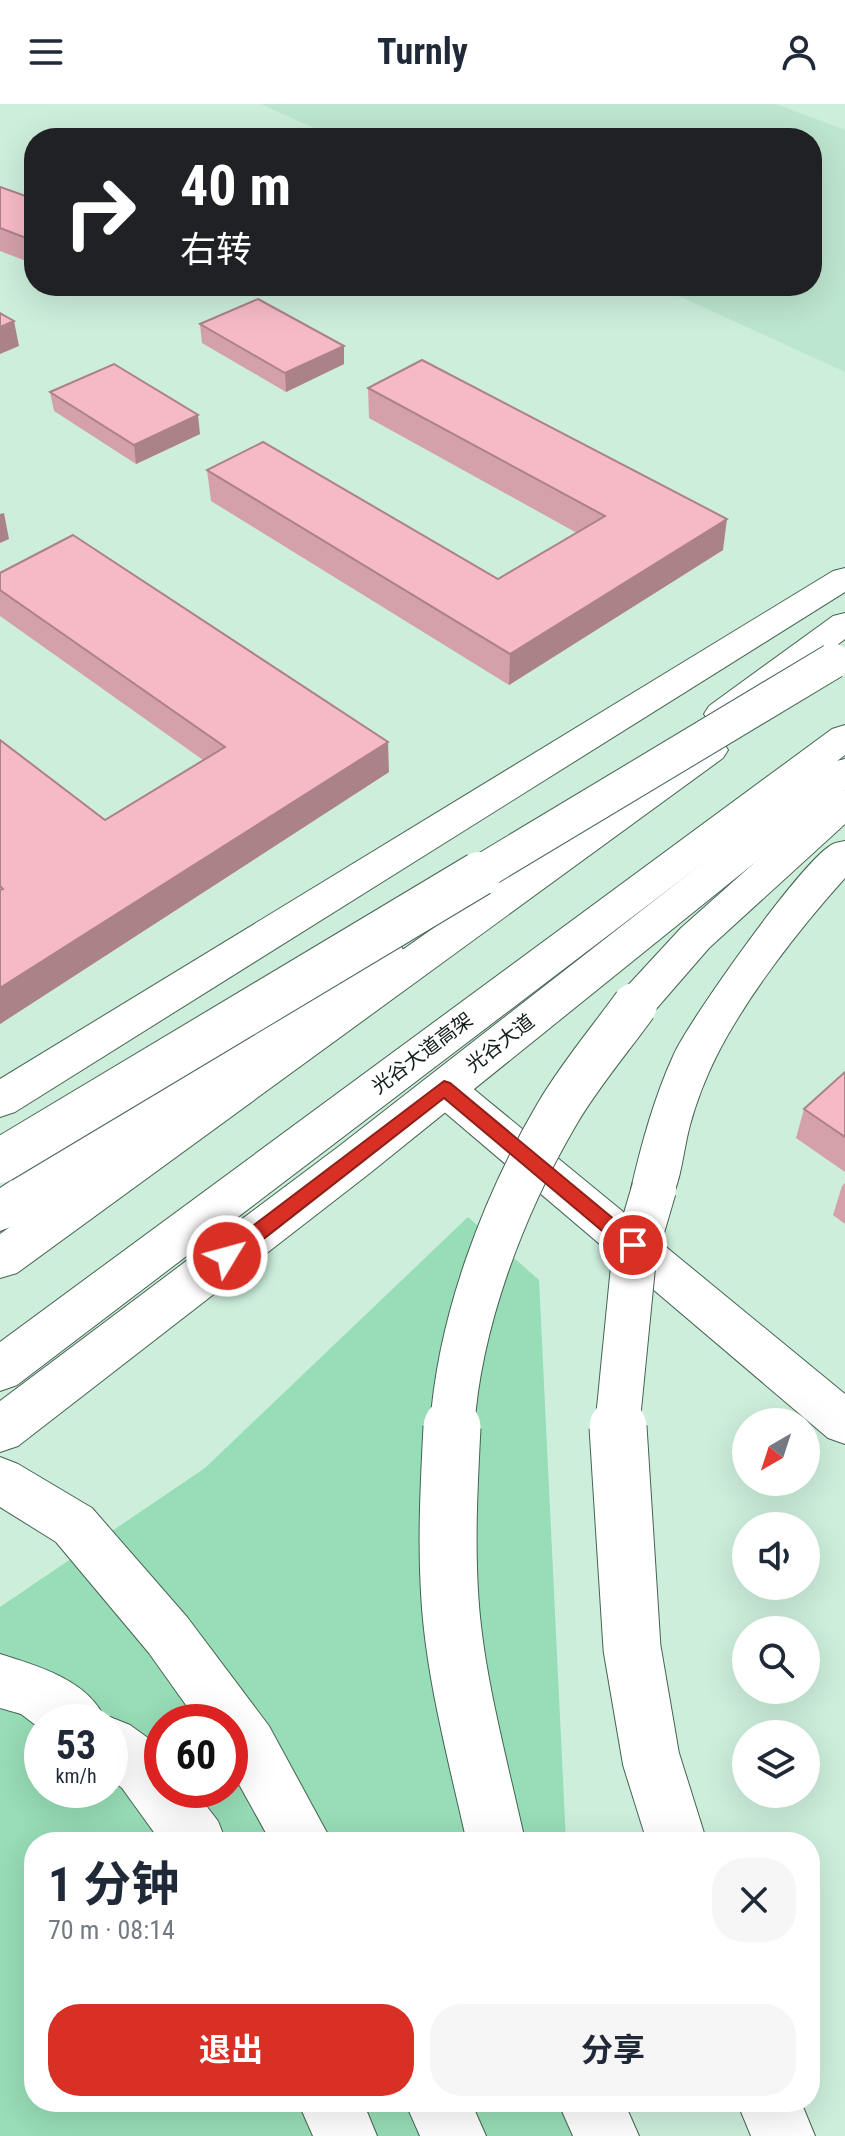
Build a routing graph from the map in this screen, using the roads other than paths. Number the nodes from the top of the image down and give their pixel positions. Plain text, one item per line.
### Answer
1 (845, 578) edge
2 (845, 623) edge
3 (839, 657) edge
4 (845, 737) edge
5 (845, 771) edge
6 (845, 803) edge
7 (845, 854) edge
8 (444, 1088) junction
9 (0, 1100) edge
10 (0, 1161) edge
11 (0, 1212) edge
12 (0, 1259) edge
13 (0, 1370) edge
14 (845, 1423) edge
15 (0, 1430) edge
16 (0, 1480) edge
17 (0, 1681) edge
18 (53, 1704) edge
19 (128, 1758) edge
20 (190, 1832) edge
21 (297, 1832) edge
22 (494, 1832) edge
23 (674, 1832) edge
24 (334, 2112) edge
25 (442, 2112) edge
26 (595, 2112) edge
27 (773, 2112) edge
28 (345, 2136) edge
29 (454, 2136) edge
30 (607, 2136) edge
31 (783, 2136) edge

1 - 9 main road
2 - 11 main road
3 - 10 main road, bridge
3 - 12 main road, bridge
4 - 13 main road, 光谷大道高架
5 - 8 main road, 光谷大道
6 - 22 main road, bridge
7 - 23 main road, bridge
8 - 14 street
8 - 15 main road, 光谷大道
16 - 21 main road
17 - 18 main road
19 - 20 main road
24 - 28 main road
25 - 29 main road
26 - 30 main road
27 - 31 main road

